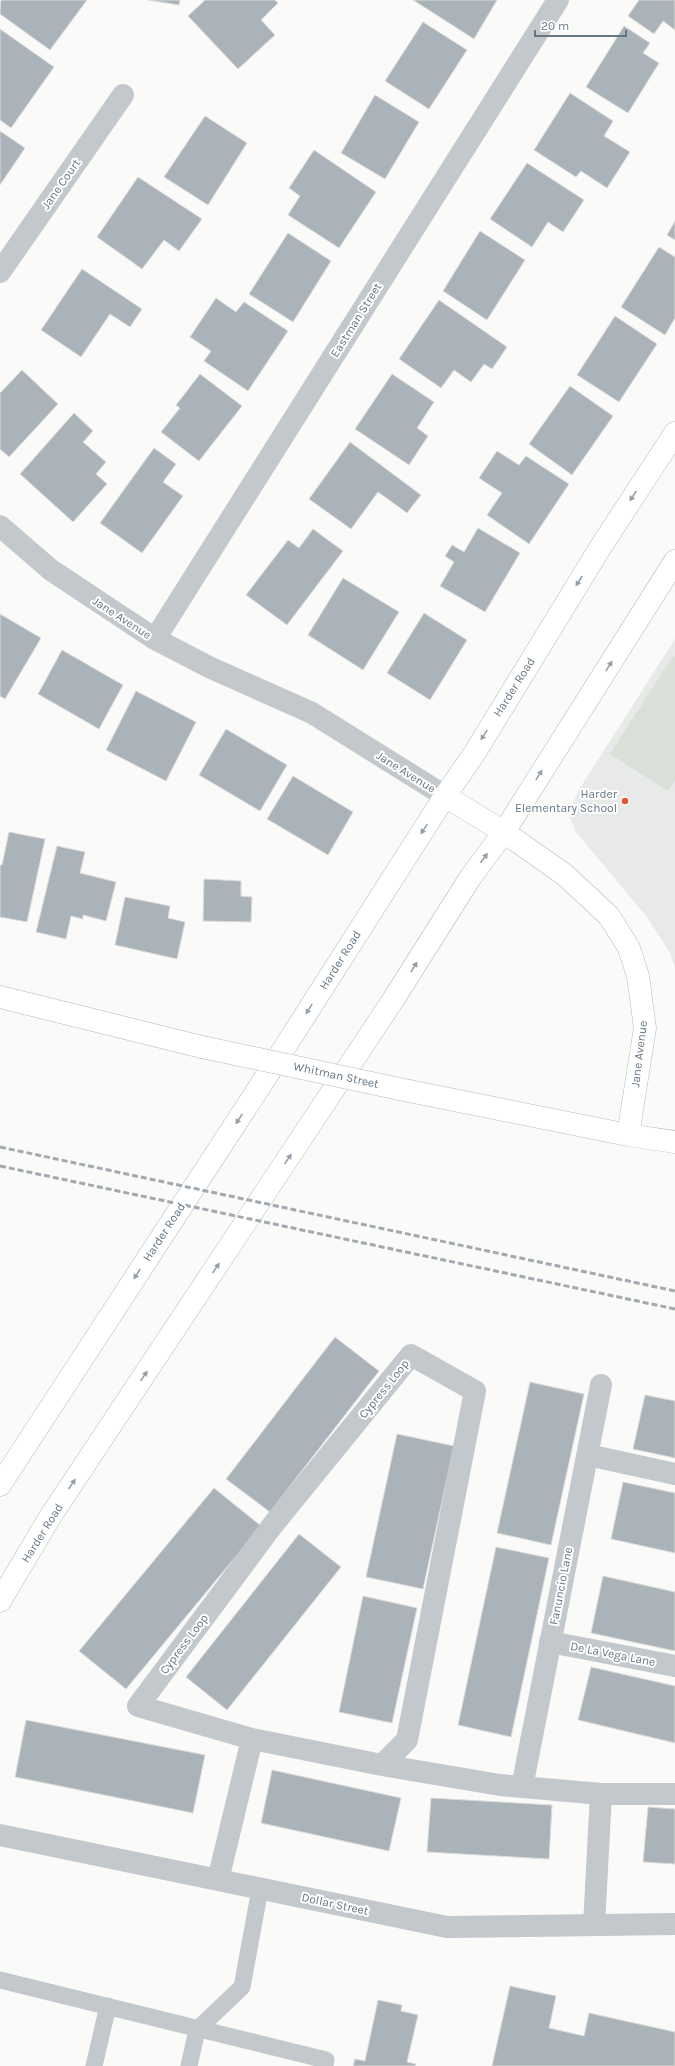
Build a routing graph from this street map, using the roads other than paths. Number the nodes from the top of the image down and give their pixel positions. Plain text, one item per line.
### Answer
1 (558, 0) edge
2 (123, 95) dead end
3 (0, 272) edge
4 (675, 433) edge
5 (0, 526) edge
6 (675, 562) edge
7 (155, 639) junction
8 (445, 796) junction
9 (504, 832) junction
10 (0, 997) edge
11 (628, 1135) junction
12 (675, 1142) edge
13 (602, 1385) dead end
14 (588, 1455) junction
15 (675, 1474) edge
16 (0, 1485) edge
17 (0, 1601) edge
18 (550, 1642) junction
19 (675, 1666) edge
20 (252, 1738) junction
21 (382, 1765) junction
22 (522, 1787) junction
23 (601, 1794) junction
24 (675, 1794) edge
25 (0, 1835) edge
26 (218, 1880) junction
27 (260, 1889) junction
28 (675, 1924) edge
29 (594, 1925) junction
30 (0, 1980) edge
31 (108, 2006) junction
32 (197, 2030) junction
33 (94, 2066) edge
34 (189, 2066) edge
35 (325, 2066) edge

1 - 7 street, Eastman Street
2 - 3 street, Jane Court
4 -> 8 main road, Harder Road
5 - 7 street, Jane Avenue
9 -> 6 main road, Harder Road
7 - 8 street, Jane Avenue
8 - 9 main road, Jane Avenue
8 -> 16 main road, Harder Road
9 - 11 main road, Jane Avenue
17 -> 9 main road, Harder Road
10 - 11 main road, Whitman Street, bridge
11 - 12 main road, Whitman Street
13 - 14 street, Fanuncio Lane
14 - 15 street
14 - 18 street, Fanuncio Lane
18 - 19 street, De La Vega Lane
18 - 22 street, Fanuncio Lane
20 - 21 street, Cypress Loop
20 - 21 street, Cypress Loop
20 - 26 street
21 - 22 street
22 - 23 street
23 - 24 street
23 - 29 street
25 - 26 street, Dollar Street
26 - 27 street, Dollar Street
27 - 29 street, Dollar Street
27 - 32 lane
28 - 29 street, Dollar Street
30 - 31 lane
31 - 32 lane
31 - 33 lane
32 - 34 lane
32 - 35 lane

